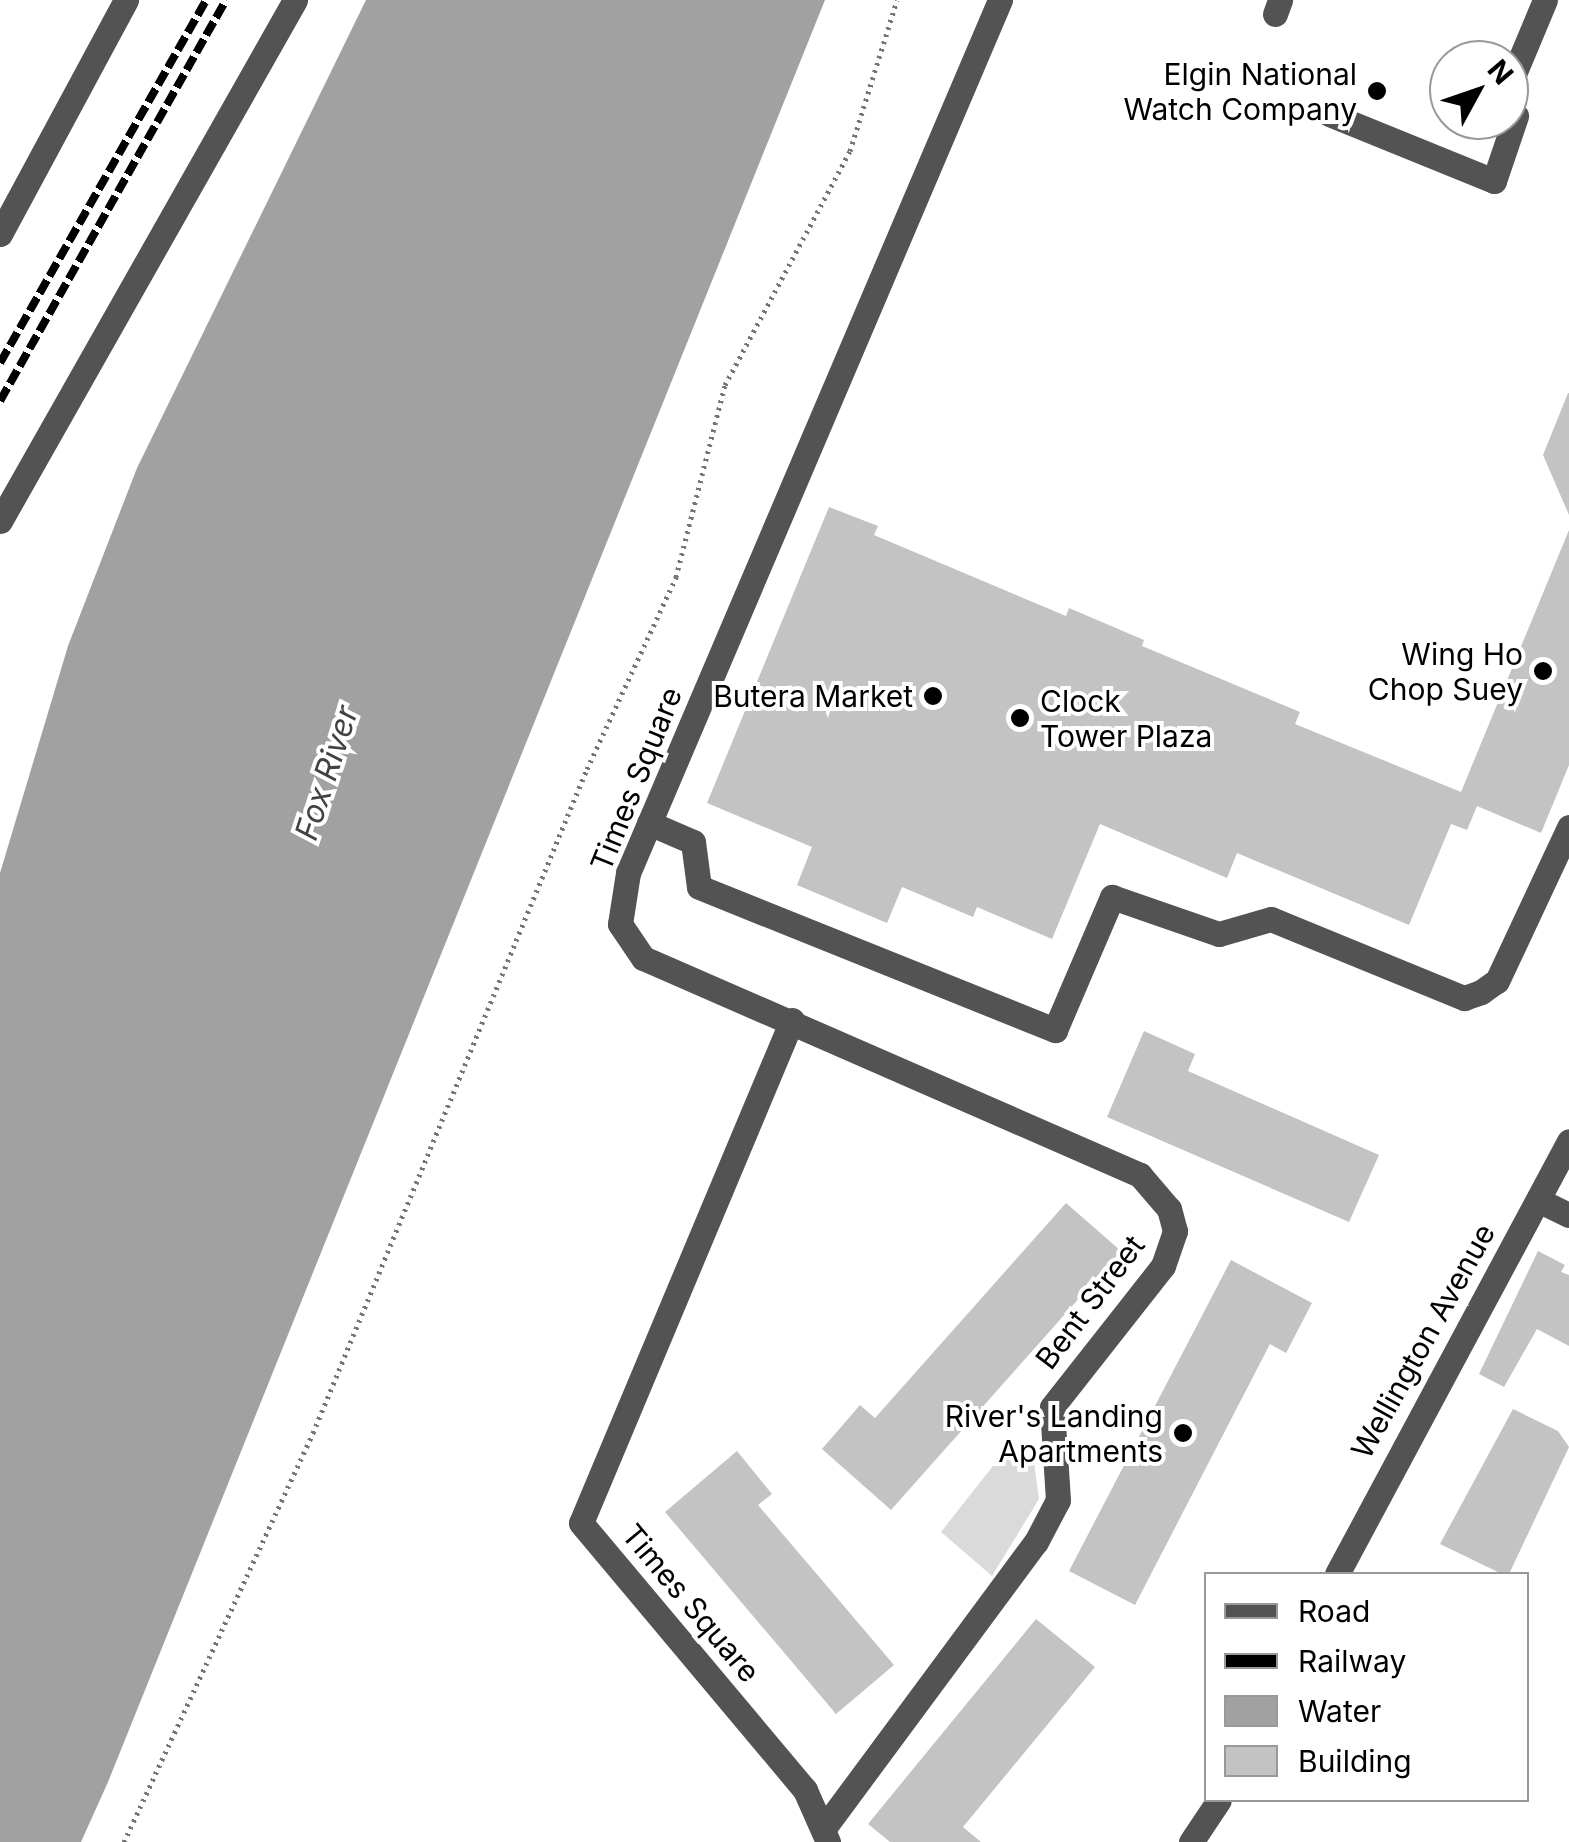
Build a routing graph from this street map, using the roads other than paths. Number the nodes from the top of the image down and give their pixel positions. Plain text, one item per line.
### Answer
1 (126, 0) edge
2 (295, 0) edge
3 (1000, 0) edge
4 (1545, 0) edge
5 (1528, 40) edge
6 (1329, 114) dead end
7 (1508, 140) edge
8 (0, 234) edge
9 (0, 521) edge
10 (649, 824) junction
11 (1569, 827) edge
12 (792, 1020) junction
13 (1569, 1142) edge
14 (1540, 1201) junction
15 (1569, 1215) edge
16 (1337, 1572) edge
17 (1218, 1802) edge
18 (826, 1835) edge
19 (1191, 1842) edge

1 - 8 street
2 - 9 street
3 - 10 street, Times Square
4 - 5 street
6 - 7 street
10 - 11 street
10 - 12 street, Times Square
12 - 18 street, Times Square
12 - 18 street, Bent Street
13 - 14 street, Wellington Avenue
14 - 15 street
14 - 16 street, Wellington Avenue
17 - 19 street

